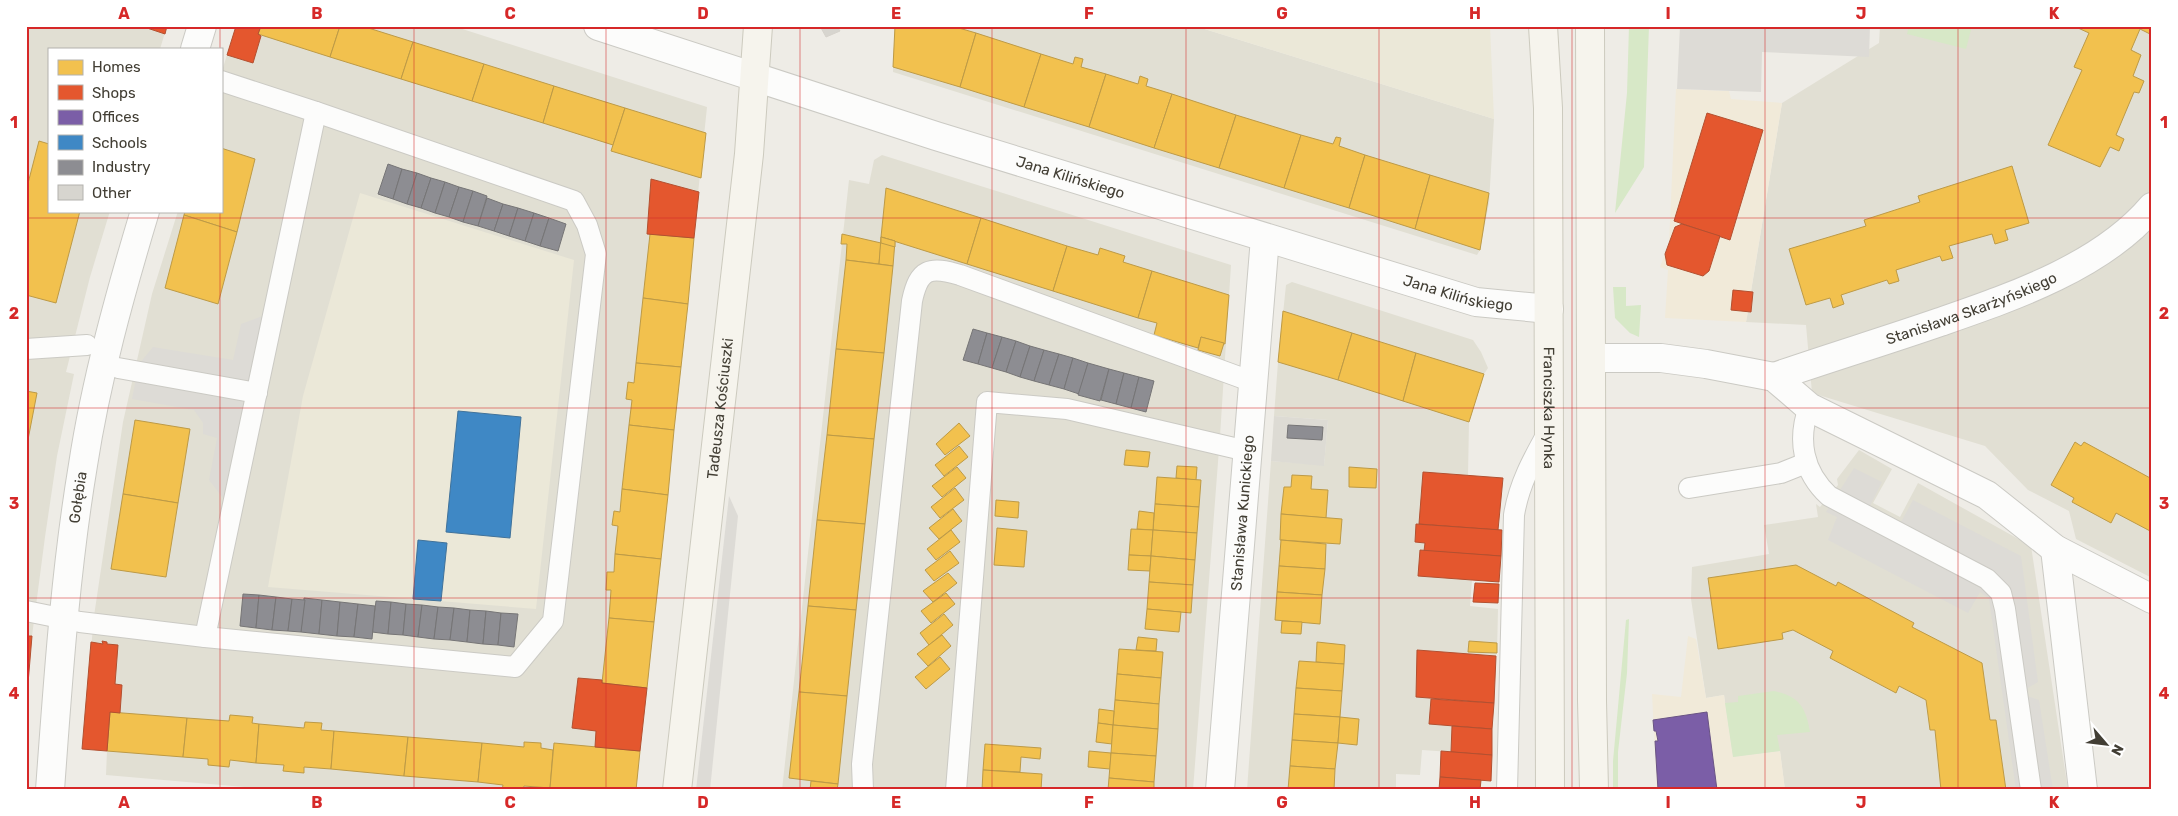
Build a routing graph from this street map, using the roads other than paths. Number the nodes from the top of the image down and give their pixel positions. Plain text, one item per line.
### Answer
1 (202, 26) edge
2 (598, 26) edge
3 (758, 26) edge
4 (1543, 26) edge
5 (1590, 26) edge
6 (195, 48) edge
7 (755, 77) junction
8 (222, 81) edge
9 (316, 112) junction
10 (2152, 208) edge
11 (145, 212) edge
12 (1265, 238) junction
13 (1549, 309) junction
14 (87, 345) dead end
15 (26, 349) edge
16 (1591, 358) junction
17 (118, 368) dead end
18 (1774, 377) junction
19 (1253, 382) junction
20 (257, 393) junction
21 (1809, 407) junction
22 (1548, 432) junction
23 (1247, 451) junction
24 (1806, 463) junction
25 (1689, 488) dead end
26 (2055, 549) junction
27 (2152, 599) edge
28 (26, 611) edge
29 (63, 618) junction
30 (205, 637) junction
31 (50, 790) edge
32 (677, 790) edge
33 (863, 790) edge
34 (956, 790) edge
35 (1220, 790) edge
36 (1507, 790) edge
37 (1550, 790) edge
38 (1594, 790) edge
39 (2031, 790) edge
40 (2083, 790) edge

1 - 6 street
2 - 7 street, Jana Kilińskiego
3 - 7 main road, Tadeusza Kościuszki
4 - 13 main road, Franciszka Hynka
5 - 16 main road
7 - 12 street, Jana Kilińskiego
7 - 32 main road, Tadeusza Kościuszki
8 - 9 lane
9 - 20 lane
9 - 30 lane
10 - 18 street, Stanisława Skarżyńskiego
11 - 29 street, Gołębia
12 - 13 street, Jana Kilińskiego
12 - 19 street, Stanisława Kunickiego
13 - 22 main road, Franciszka Hynka
14 - 15 lane
16 - 18 street, Stanisława Skarżyńskiego
16 - 38 main road
17 - 20 lane
18 - 21 street, Stanisława Skarżyńskiego
19 - 23 street, Stanisława Kunickiego
19 - 33 lane
20 - 30 lane
21 - 24 lane
21 - 26 street, Stanisława Skarżyńskiego
22 - 36 lane
22 - 37 main road, Franciszka Hynka
23 - 34 lane
23 - 35 street, Stanisława Kunickiego
24 - 25 lane
24 - 39 lane
26 - 27 street, Stanisława Skarżyńskiego
26 - 40 street
28 - 29 lane
29 - 30 lane
29 - 31 street, Gołębia

